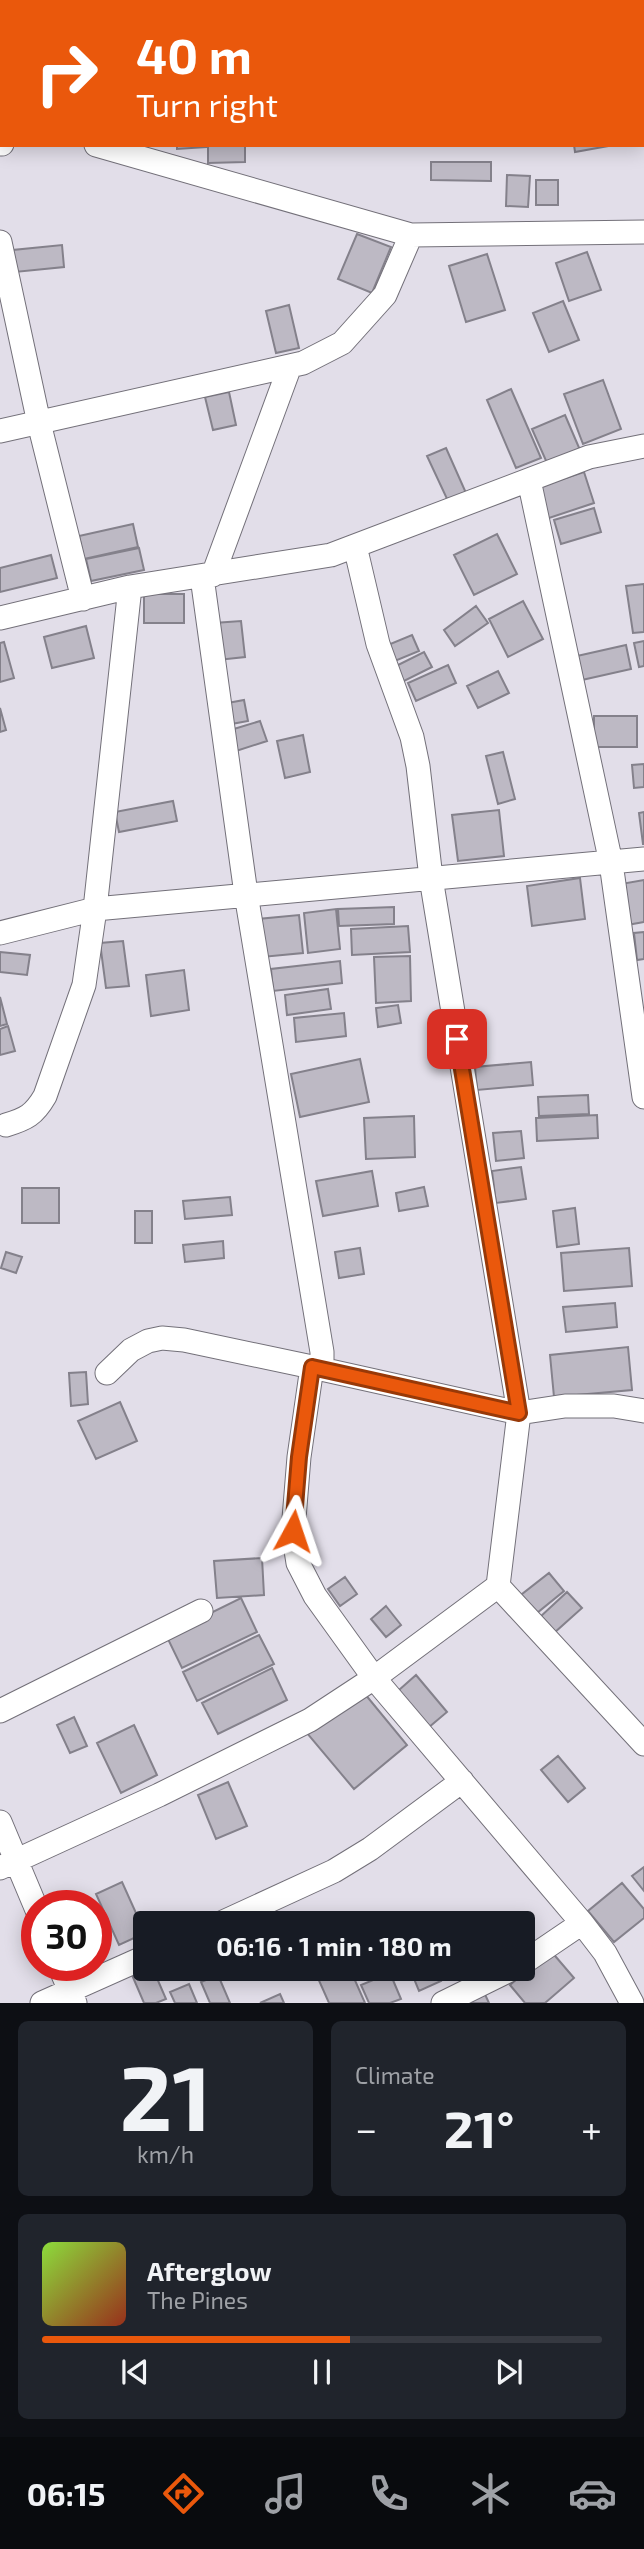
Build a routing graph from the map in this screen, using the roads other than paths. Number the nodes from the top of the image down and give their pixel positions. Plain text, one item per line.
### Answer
1 (104, 147) edge
2 (644, 232) edge
3 (411, 235) junction
4 (0, 242) edge
5 (290, 366) junction
6 (39, 423) junction
7 (0, 431) edge
8 (644, 446) edge
9 (530, 480) junction
10 (355, 546) junction
11 (208, 576) junction
12 (130, 587) junction
13 (83, 599) junction
14 (0, 618) edge
15 (644, 859) edge
16 (611, 863) junction
17 (431, 878) junction
18 (246, 894) junction
19 (95, 909) junction
20 (0, 933) edge
21 (644, 1097) edge
22 (6, 1125) dead end
23 (317, 1368) junction
24 (107, 1373) dead end
25 (644, 1411) edge
26 (519, 1413) junction
27 (498, 1586) junction
28 (201, 1611) dead end
29 (374, 1678) junction
30 (0, 1711) edge
31 (644, 1744) edge
32 (462, 1781) junction
33 (0, 1822) edge
34 (8, 1864) edge
35 (24, 1890) edge
36 (246, 1911) edge
37 (582, 1923) junction
38 (535, 1955) edge
39 (133, 1964) edge
40 (488, 1981) edge
41 (72, 1997) edge
42 (42, 2003) edge
43 (443, 2003) edge
44 (632, 2003) edge

1 - 3 street
2 - 3 street
3 - 5 street
4 - 6 street
5 - 6 street
5 - 11 street
6 - 7 street
6 - 13 street
8 - 9 street
9 - 10 street
9 - 16 street
10 - 11 street
10 - 17 street
11 - 12 street
11 - 18 street
12 - 13 street
12 - 19 street
13 - 14 street
15 - 16 street
16 - 17 street
16 - 21 street
17 - 18 street
17 - 26 street
18 - 19 street
18 - 23 street
19 - 20 street
19 - 22 street
23 - 24 street
23 - 26 street
23 - 29 street
25 - 26 street
26 - 27 street
27 - 29 street
27 - 31 street
28 - 30 street
29 - 32 street
29 - 34 street
32 - 36 street
32 - 37 street
33 - 34 street
34 - 35 street
37 - 38 street
37 - 44 street
39 - 41 street
40 - 43 street
41 - 42 street

